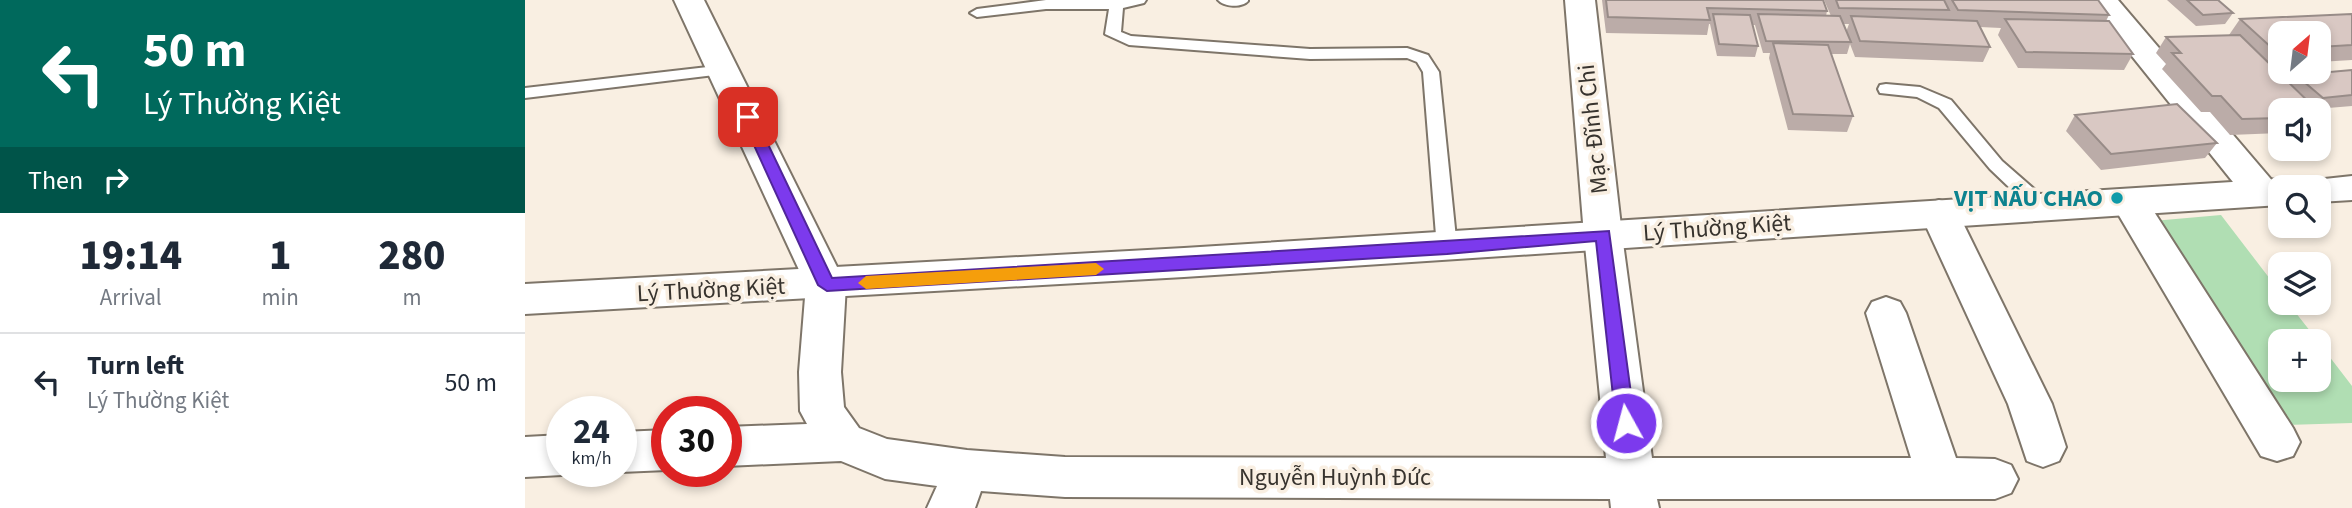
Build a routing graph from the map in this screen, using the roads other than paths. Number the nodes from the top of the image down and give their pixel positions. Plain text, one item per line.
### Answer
1 (689, 0) edge
2 (1139, 0) edge
3 (1226, 0) edge
4 (1580, 0) edge
5 (2102, 0) edge
6 (1241, 1) edge
7 (1115, 5) junction
8 (977, 13) dead end
9 (725, 70) junction
10 (1886, 89) dead end
11 (525, 93) edge
12 (2352, 188) edge
13 (2331, 189) edge
14 (2268, 190) edge
15 (2268, 193) edge
16 (2129, 202) junction
17 (2042, 207) junction
18 (1939, 214) junction
19 (1603, 235) junction
20 (1447, 248) junction
21 (827, 285) junction
22 (525, 299) edge
23 (1886, 313) dead end
24 (843, 442) junction
25 (2277, 442) dead end
26 (742, 446) edge
27 (2043, 447) dead end
28 (546, 456) edge
29 (525, 457) edge
30 (1940, 478) junction
31 (1995, 479) dead end
32 (959, 489) edge
33 (1060, 492) edge
34 (1633, 492) edge

1 - 9 street
2 - 7 lane
3 - 6 lane
4 - 19 street, Mạc Đĩnh Chi
5 - 14 street
7 - 8 lane
7 - 20 lane
9 - 11 lane
9 - 21 street
10 - 17 lane
12 - 13 street
15 - 16 street, Lý Thường Kiệt
16 - 17 street, Lý Thường Kiệt
16 - 25 street
17 - 18 street, Lý Thường Kiệt
18 - 19 street, Lý Thường Kiệt
18 - 27 street
19 - 20 street, Lý Thường Kiệt
19 - 34 street, Mạc Đĩnh Chi
20 - 21 street, Lý Thường Kiệt
21 - 22 street, Lý Thường Kiệt
21 - 24 street
23 - 30 street
24 - 26 street
24 - 32 street, Nguyễn Huỳnh Đức
28 - 29 street
30 - 31 street, Nguyễn Huỳnh Đức
30 - 34 street, Nguyễn Huỳnh Đức
32 - 33 street, Nguyễn Huỳnh Đức
33 - 34 street, Nguyễn Huỳnh Đức

